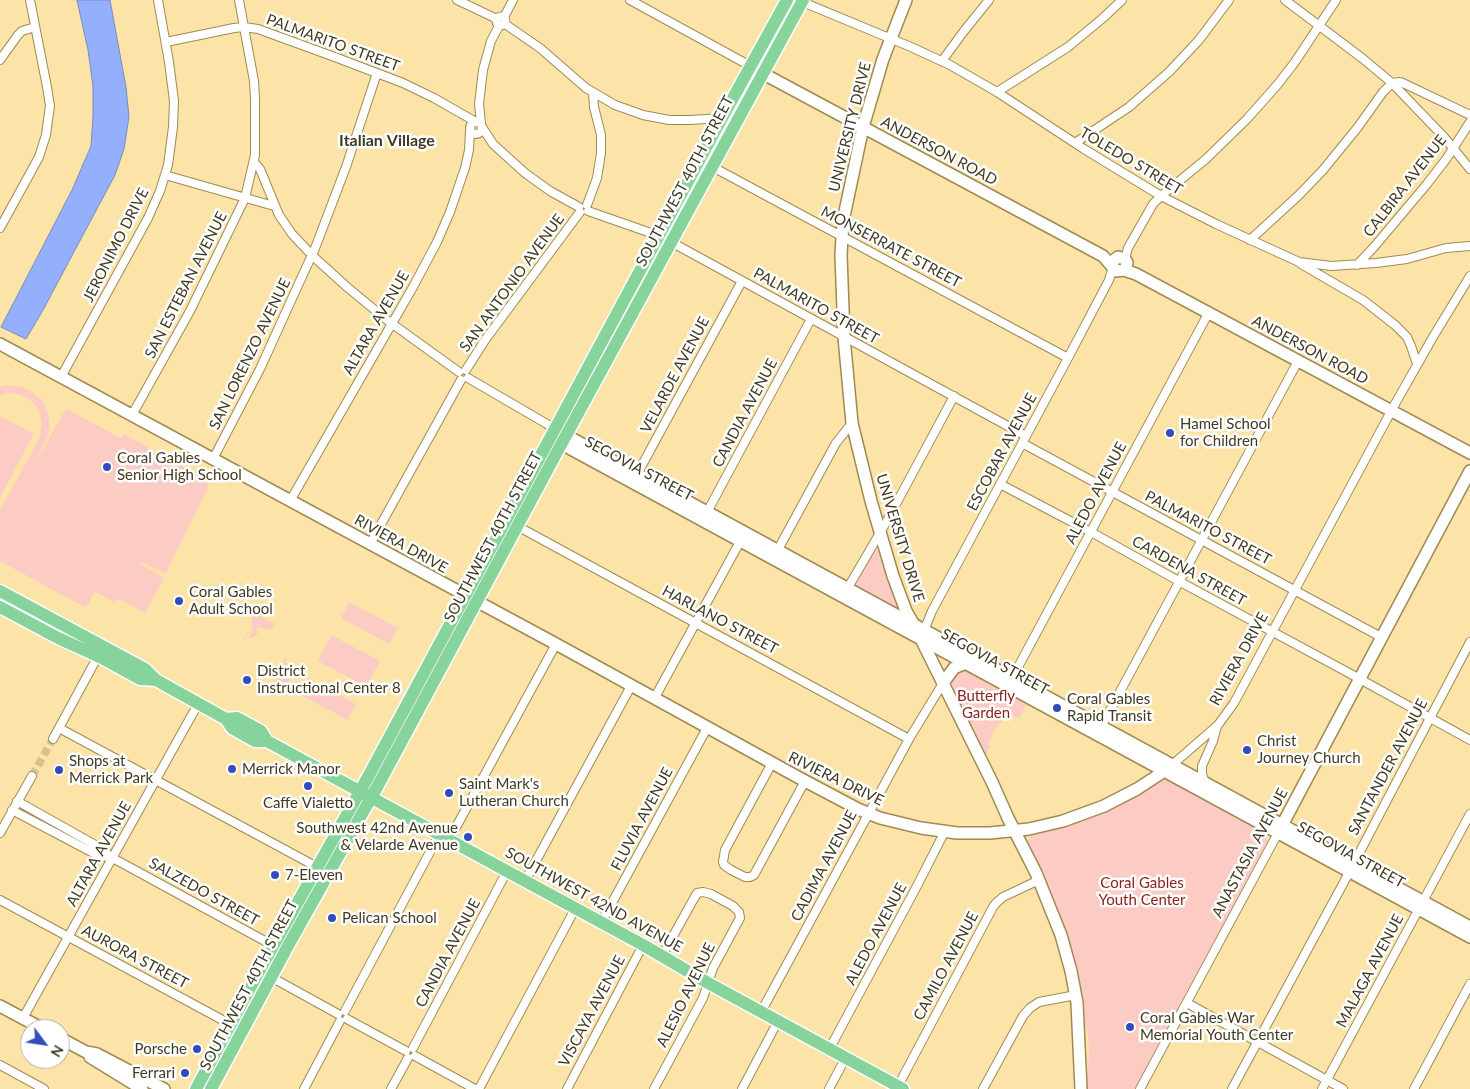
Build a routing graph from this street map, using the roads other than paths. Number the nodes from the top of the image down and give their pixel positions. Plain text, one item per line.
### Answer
1 (30, 0) edge
2 (158, 0) edge
3 (239, 0) edge
4 (457, 0) edge
5 (513, 0) edge
6 (630, 0) edge
7 (787, 0) edge
8 (906, 0) edge
9 (989, 0) edge
10 (1122, 0) edge
11 (1229, 0) edge
12 (1285, 0) edge
13 (1336, 0) edge
14 (801, 1) edge
15 (501, 21) junction
16 (1319, 26) junction
17 (35, 27) junction
18 (244, 27) junction
19 (890, 38) junction
20 (166, 42) junction
21 (0, 60) edge
22 (942, 61) junction
23 (750, 66) junction
24 (377, 73) junction
25 (762, 73) junction
26 (1392, 83) junction
27 (997, 92) junction
28 (594, 93) junction
29 (1470, 115) edge
30 (722, 118) junction
31 (1470, 122) edge
32 (863, 127) junction
33 (476, 128) junction
34 (1075, 143) junction
35 (1454, 148) junction
36 (700, 160) junction
37 (254, 162) junction
38 (712, 166) junction
39 (1470, 169) edge
40 (165, 175) junction
41 (1161, 196) junction
42 (246, 198) junction
43 (274, 206) junction
44 (583, 209) junction
45 (0, 228) edge
46 (659, 236) junction
47 (842, 236) junction
48 (1250, 240) junction
49 (671, 242) junction
50 (1470, 246) edge
51 (312, 255) junction
52 (1299, 262) junction
53 (1119, 264) junction
54 (1357, 265) junction
55 (1470, 276) edge
56 (742, 281) junction
57 (1209, 312) junction
58 (811, 319) junction
59 (392, 324) junction
60 (844, 337) junction
61 (0, 344) edge
62 (1068, 358) junction
63 (1298, 361) junction
64 (1417, 364) junction
65 (464, 375) junction
66 (61, 377) junction
67 (954, 396) junction
68 (1391, 411) junction
69 (132, 415) junction
70 (852, 423) junction
71 (554, 430) junction
72 (564, 438) junction
73 (1024, 439) junction
74 (1470, 453) edge
75 (213, 460) junction
76 (1470, 471) edge
77 (635, 478) junction
78 (1000, 484) junction
79 (1112, 492) junction
80 (290, 501) junction
81 (705, 516) junction
82 (518, 526) junction
83 (880, 532) junction
84 (1091, 532) junction
85 (742, 537) junction
86 (1201, 540) junction
87 (370, 544) junction
88 (775, 554) junction
89 (1178, 581) junction
90 (0, 591) edge
91 (1294, 591) junction
92 (845, 592) junction
93 (471, 599) junction
94 (0, 607) edge
95 (696, 622) junction
96 (920, 631) junction
97 (1272, 632) junction
98 (1381, 637) junction
99 (1470, 642) edge
100 (556, 644) junction
101 (98, 656) junction
102 (966, 663) junction
103 (1359, 679) junction
104 (156, 680) junction
105 (1010, 682) junction
106 (943, 683) junction
107 (631, 686) junction
108 (654, 698) junction
109 (198, 704) junction
110 (1430, 718) junction
111 (1218, 725) junction
112 (1101, 727) junction
113 (58, 728) junction
114 (707, 728) junction
115 (53, 739) tunnel mouth
116 (910, 739) junction
117 (1470, 740) edge
118 (772, 763) junction
119 (1168, 768) junction
120 (32, 776) tunnel mouth
121 (156, 780) junction
122 (805, 782) junction
123 (1205, 783) junction
124 (365, 795) junction
125 (17, 801) junction
126 (12, 810) junction
127 (868, 813) junction
128 (1470, 814) edge
129 (47, 818) junction
130 (42, 826) junction
131 (1280, 829) junction
132 (945, 831) junction
133 (1015, 831) junction
134 (0, 833) edge
135 (444, 837) junction
136 (110, 857) junction
137 (318, 867) junction
138 (1351, 867) junction
139 (507, 871) junction
140 (1039, 880) junction
141 (525, 881) junction
142 (0, 900) edge
143 (1421, 906) junction
144 (575, 909) junction
145 (602, 923) junction
146 (1470, 927) edge
147 (68, 937) junction
148 (1470, 937) edge
149 (289, 944) junction
150 (274, 945) junction
151 (643, 946) junction
152 (662, 956) junction
153 (271, 977) junction
154 (708, 982) junction
155 (1470, 984) edge
156 (1076, 995) junction
157 (1187, 1003) junction
158 (0, 1006) edge
159 (762, 1012) junction
160 (342, 1016) junction
161 (22, 1018) joint
162 (778, 1021) junction
163 (230, 1024) junction
164 (1257, 1041) junction
165 (70, 1043) edge
166 (830, 1048) junction
167 (86, 1052) junction
168 (410, 1053) junction
169 (846, 1057) junction
170 (0, 1066) edge
171 (1327, 1080) junction
172 (901, 1087) edge
173 (44, 1089) edge
174 (142, 1089) edge
175 (164, 1089) edge
176 (196, 1089) edge
177 (211, 1089) edge
178 (304, 1089) edge
179 (391, 1089) edge
180 (475, 1089) edge
181 (479, 1089) edge
182 (566, 1089) edge
183 (654, 1089) edge
184 (742, 1089) edge
185 (829, 1089) edge
186 (983, 1089) edge
187 (1081, 1089) edge
188 (1140, 1089) edge
189 (1232, 1089) edge
190 (1322, 1089) edge
191 (1343, 1089) edge
192 (1414, 1089) edge

1 - 17 street
2 - 20 street, JERONIMO DRIVE
3 - 18 street, SAN ESTEBAN AVENUE
4 - 15 street
5 - 15 street, ALTARA AVENUE
6 - 23 street, ANDERSON ROAD
7 - 23 main road, SOUTHWEST 40TH STREET
8 - 19 street, UNIVERSITY DRIVE
9 - 22 street
10 - 27 street
11 - 34 street
12 - 16 street
13 - 16 street, ESCOBAR AVENUE
14 - 19 street, TOLEDO STREET
14 - 25 main road, SOUTHWEST 40TH STREET
15 - 28 street
15 - 33 street, ALTARA AVENUE
16 - 26 street
16 - 41 street, ESCOBAR AVENUE
17 - 21 street
17 - 45 street
18 - 20 street, PALMARITO STREET
18 - 24 street, PALMARITO STREET
18 - 37 street, SAN ESTEBAN AVENUE
19 - 22 street, TOLEDO STREET
19 - 32 street, UNIVERSITY DRIVE
20 - 40 street, JERONIMO DRIVE
22 - 27 street, TOLEDO STREET
23 - 25 street, ANDERSON ROAD
23 - 30 main road, SOUTHWEST 40TH STREET
24 - 33 street, PALMARITO STREET
24 - 51 street, SAN LORENZO AVENUE
25 - 32 street, ANDERSON ROAD
25 - 38 main road, SOUTHWEST 40TH STREET
26 - 29 street
26 - 35 street
26 - 48 street
27 - 34 street, TOLEDO STREET
28 - 30 street
28 - 44 street, SAN ANTONIO AVENUE
30 - 36 main road, SOUTHWEST 40TH STREET
31 - 35 street, CALBIRA AVENUE
32 - 47 street, UNIVERSITY DRIVE
32 - 53 street, ANDERSON ROAD
33 - 44 street, PALMARITO STREET
33 - 59 street, ALTARA AVENUE
34 - 41 street, TOLEDO STREET
35 - 39 street
35 - 54 street, CALBIRA AVENUE
36 - 38 street, MONSERRATE STREET
36 - 46 main road, SOUTHWEST 40TH STREET
37 - 42 street, SAN ESTEBAN AVENUE
37 - 43 street
38 - 47 street, MONSERRATE STREET
38 - 49 main road, SOUTHWEST 40TH STREET
40 - 42 street
40 - 66 street, JERONIMO DRIVE
41 - 48 street, TOLEDO STREET
41 - 53 street, ESCOBAR AVENUE
42 - 43 street
42 - 69 street, SAN ESTEBAN AVENUE
43 - 51 street, SEGOVIA STREET
44 - 46 street, PALMARITO STREET
44 - 65 street, SAN ANTONIO AVENUE
46 - 49 street, PALMARITO STREET
46 - 71 main road, SOUTHWEST 40TH STREET
47 - 60 street, UNIVERSITY DRIVE
47 - 62 street, MONSERRATE STREET
48 - 52 street, TOLEDO STREET
49 - 56 street, PALMARITO STREET
49 - 72 main road, SOUTHWEST 40TH STREET
50 - 54 street, TOLEDO STREET
51 - 59 street, SEGOVIA STREET
51 - 75 street, SAN LORENZO AVENUE
52 - 54 street, TOLEDO STREET
52 - 64 street
53 - 57 street, ANDERSON ROAD
53 - 62 street, ESCOBAR AVENUE
55 - 64 street, RIVIERA DRIVE
56 - 58 street, PALMARITO STREET
56 - 77 street, VELARDE AVENUE
57 - 63 street, ANDERSON ROAD
57 - 79 street, ALEDO AVENUE
58 - 60 street, PALMARITO STREET
58 - 81 street, CANDIA AVENUE
59 - 65 street, SEGOVIA STREET
59 - 80 street, ALTARA AVENUE
60 - 67 street, PALMARITO STREET
60 - 70 street, UNIVERSITY DRIVE
61 - 66 street, RIVIERA DRIVE
62 - 73 street, ESCOBAR AVENUE
63 - 68 street, ANDERSON ROAD
63 - 86 street
64 - 68 street, RIVIERA DRIVE
65 - 71 street, SEGOVIA STREET
65 - 87 street, SAN ANTONIO AVENUE
66 - 69 street, RIVIERA DRIVE
67 - 73 street, PALMARITO STREET
67 - 83 street
68 - 74 street, ANDERSON ROAD
68 - 91 street, RIVIERA DRIVE
69 - 75 street, RIVIERA DRIVE
70 - 83 street, UNIVERSITY DRIVE
70 - 88 street
71 - 72 street, SEGOVIA STREET
71 - 93 main road, SOUTHWEST 40TH STREET
72 - 77 street, SEGOVIA STREET
72 - 82 main road, SOUTHWEST 40TH STREET
73 - 78 street, ESCOBAR AVENUE
73 - 79 street, PALMARITO STREET
75 - 80 street, RIVIERA DRIVE
76 - 98 street, ANASTASIA AVENUE
77 - 81 street, SEGOVIA STREET
78 - 84 street, CARDENA STREET
78 - 96 street, ESCOBAR AVENUE
79 - 84 street, ALEDO AVENUE
79 - 86 street, PALMARITO STREET
80 - 87 street, RIVIERA DRIVE
81 - 85 street, SEGOVIA STREET
82 - 93 main road, SOUTHWEST 40TH STREET
82 - 95 street, HARLANO STREET
83 - 92 street
83 - 96 street, UNIVERSITY DRIVE
84 - 89 street, CARDENA STREET
84 - 105 street, ALEDO AVENUE
85 - 88 street, SEGOVIA STREET
85 - 95 street
86 - 89 street
86 - 91 street, PALMARITO STREET
87 - 93 street, RIVIERA DRIVE
88 - 92 street, SEGOVIA STREET
89 - 97 street, CARDENA STREET
89 - 112 street
90 - 104 main road, SOUTHWEST 42ND AVENUE
91 - 97 street, RIVIERA DRIVE
91 - 98 street, PALMARITO STREET
92 - 96 street, SEGOVIA STREET
92 - 96 street, SEGOVIA STREET
93 - 100 street, RIVIERA DRIVE
93 - 124 main road, SOUTHWEST 40TH STREET
94 - 101 main road, SOUTHWEST 42ND AVENUE
95 - 108 street
95 - 116 street, HARLANO STREET
96 - 102 street, SEGOVIA STREET
96 - 105 street, SEGOVIA STREET
96 - 106 street, UNIVERSITY DRIVE
97 - 103 street, CARDENA STREET
97 - 111 street, RIVIERA DRIVE
98 - 103 street, ANASTASIA AVENUE
99 - 110 street, SANTANDER AVENUE
100 - 107 street, RIVIERA DRIVE
100 - 135 street
101 - 104 main road, SOUTHWEST 42ND AVENUE
101 - 113 street
102 - 105 street, SEGOVIA STREET
102 - 106 street
103 - 110 street, CARDENA STREET
103 - 131 street, ANASTASIA AVENUE
104 - 109 main road, SOUTHWEST 42ND AVENUE
105 - 112 street, SEGOVIA STREET
105 - 119 street, SEGOVIA STREET
106 - 116 street, CADIMA AVENUE
106 - 133 street, UNIVERSITY DRIVE
107 - 108 street, RIVIERA DRIVE
107 - 141 street
108 - 114 street, RIVIERA DRIVE
109 - 121 street, ALTARA AVENUE
109 - 124 main road, SOUTHWEST 42ND AVENUE
110 - 117 street, CARDENA STREET
110 - 138 street, SANTANDER AVENUE
111 - 119 street, RIVIERA DRIVE
111 - 123 street
112 - 119 street, SEGOVIA STREET
113 - 115 street
113 - 121 street
114 - 118 street, RIVIERA DRIVE
114 - 145 street, FLUVIA AVENUE
116 - 127 street, CADIMA AVENUE
118 - 122 street, RIVIERA DRIVE
118 - 122 street
119 - 123 street, SEGOVIA STREET
119 - 131 street, SEGOVIA STREET
119 - 133 street, RIVIERA DRIVE
120 - 125 street
121 - 136 street, ALTARA AVENUE
121 - 137 street
122 - 127 street, RIVIERA DRIVE
123 - 131 street, SEGOVIA STREET
124 - 135 main road, SOUTHWEST 42ND AVENUE
124 - 137 main road, SOUTHWEST 40TH STREET
124 - 149 main road, SOUTHWEST 40TH STREET
125 - 126 street
125 - 129 street, SALZEDO STREET
126 - 130 street, SALZEDO STREET
126 - 134 street
127 - 132 street, RIVIERA DRIVE
127 - 159 street, CADIMA AVENUE
128 - 143 street, MALAGA AVENUE
129 - 130 street
129 - 136 street, SALZEDO STREET
130 - 136 street, SALZEDO STREET
131 - 138 street, SEGOVIA STREET
131 - 157 street, ANASTASIA AVENUE
132 - 133 street, RIVIERA DRIVE
132 - 166 street, ALEDO AVENUE
133 - 140 street, UNIVERSITY DRIVE
135 - 139 main road, SOUTHWEST 42ND AVENUE
135 - 160 street
136 - 147 street, ALTARA AVENUE
136 - 150 street, SALZEDO STREET
137 - 150 main road, SOUTHWEST 40TH STREET
138 - 143 street, SEGOVIA STREET
138 - 164 street, SANTANDER AVENUE
139 - 141 main road, SOUTHWEST 42ND AVENUE
139 - 168 street, CANDIA AVENUE
140 - 156 street, UNIVERSITY DRIVE
140 - 172 street, CAMILO AVENUE
141 - 144 main road, SOUTHWEST 42ND AVENUE
142 - 147 street, AURORA STREET
143 - 146 street, SEGOVIA STREET
143 - 148 street, SEGOVIA STREET
143 - 171 street, MALAGA AVENUE
144 - 145 main road, SOUTHWEST 42ND AVENUE
144 - 181 street
145 - 151 main road, SOUTHWEST 42ND AVENUE
147 - 161 street, ALTARA AVENUE
147 - 163 street, AURORA STREET
149 - 150 street
149 - 153 main road, SOUTHWEST 40TH STREET
150 - 163 main road, SOUTHWEST 40TH STREET
151 - 152 main road, SOUTHWEST 42ND AVENUE
151 - 182 street, VISCAYA AVENUE
152 - 154 main road, SOUTHWEST 42ND AVENUE
152 - 154 street, ALESIO AVENUE
153 - 160 street
153 - 177 main road, SOUTHWEST 40TH STREET
154 - 159 main road, SOUTHWEST 42ND AVENUE
154 - 183 street, ALESIO AVENUE
155 - 192 street
156 - 186 street
156 - 187 street, UNIVERSITY DRIVE
157 - 164 street
157 - 188 street, ANASTASIA AVENUE
158 - 161 street
159 - 162 main road, SOUTHWEST 42ND AVENUE
160 - 168 street
160 - 178 street
162 - 166 main road, SOUTHWEST 42ND AVENUE
162 - 184 street
163 - 176 main road, SOUTHWEST 40TH STREET
164 - 171 street
164 - 189 street, SANTANDER AVENUE
165 - 167 street
166 - 169 main road, SOUTHWEST 42ND AVENUE
167 - 174 street
167 - 175 street
168 - 179 street, CANDIA AVENUE
168 - 180 street
169 - 172 main road, SOUTHWEST 42ND AVENUE
169 - 185 street
170 - 173 street
171 - 190 street, MALAGA AVENUE
171 - 191 street

